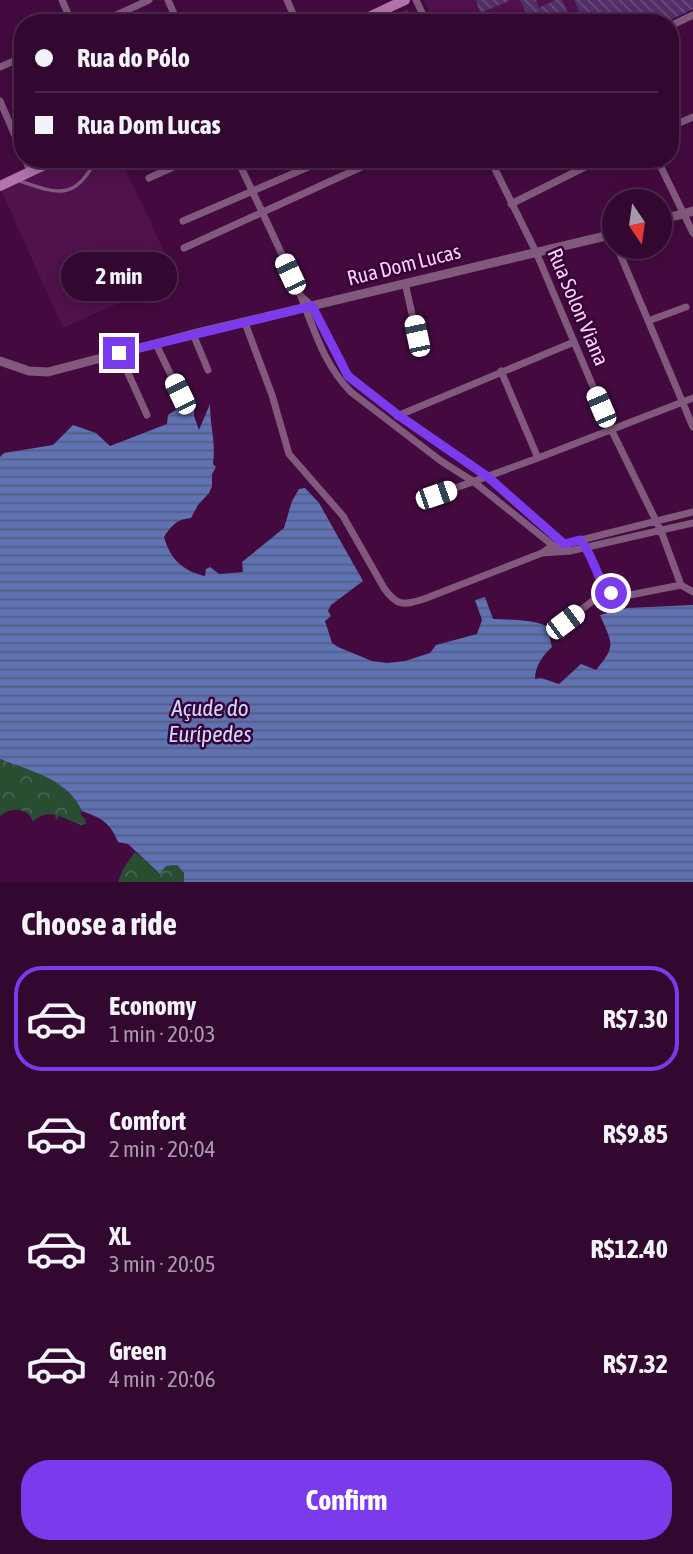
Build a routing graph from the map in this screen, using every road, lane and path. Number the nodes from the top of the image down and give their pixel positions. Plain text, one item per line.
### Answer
1 (149, 0) edge
2 (405, 0) edge
3 (119, 14) edge
4 (375, 14) edge
5 (0, 101) edge
6 (14, 133) edge
7 (29, 168) edge
8 (37, 168) edge
9 (91, 168) edge
10 (171, 168) edge
11 (241, 168) edge
12 (307, 168) edge
13 (359, 168) edge
14 (494, 168) edge
15 (583, 168) edge
16 (662, 168) edge
17 (30, 171) junction
18 (149, 178) dead end
19 (15, 179) junction
20 (0, 186) edge
21 (253, 192) junction
22 (511, 204) junction
23 (262, 212) junction
24 (688, 212) edge
25 (183, 221) dead end
26 (693, 233) edge
27 (602, 238) edge
28 (184, 248) dead end
29 (536, 251) junction
30 (622, 259) edge
31 (405, 283) junction
32 (308, 307) junction
33 (686, 307) dead end
34 (648, 321) junction
35 (245, 323) junction
36 (193, 334) junction
37 (417, 336) dead end
38 (574, 342) junction
39 (156, 344) junction
40 (119, 353) junction
41 (0, 362) edge
42 (208, 370) dead end
43 (500, 371) junction
44 (348, 376) junction
45 (339, 380) junction
46 (180, 394) dead end
47 (693, 398) edge
48 (683, 402) junction
49 (148, 415) dead end
50 (398, 415) junction
51 (391, 421) junction
52 (693, 427) edge
53 (611, 429) junction
54 (449, 451) junction
55 (538, 458) junction
56 (441, 461) junction
57 (488, 477) junction
58 (474, 482) junction
59 (436, 495) dead end
60 (693, 512) edge
61 (656, 521) junction
62 (693, 523) edge
63 (661, 531) junction
64 (580, 540) junction
65 (587, 547) junction
66 (563, 548) junction
67 (681, 585) junction
68 (607, 590) junction
69 (693, 592) edge
70 (565, 622) dead end

1 - 3 street
2 - 4 main road
5 - 6 street
7 - 17 street
8 - 17 main road
9 - 19 lane
10 - 18 street
11 - 21 street
12 - 21 street
13 - 23 street
14 - 22 street, Rua Solon Viana
15 - 22 street
16 - 24 street
17 - 19 main road
19 - 20 main road
21 - 23 street
21 - 25 street
22 - 29 street, Rua Solon Viana
23 - 28 street
23 - 32 street
24 - 26 street
27 - 29 street, Rua Dom Lucas
29 - 31 street, Rua Dom Lucas
29 - 38 street, Rua Solon Viana
30 - 34 street
31 - 32 street, Rua Dom Lucas
31 - 37 street
32 - 35 street, Rua Dom Lucas
32 - 44 street
32 - 45 street
33 - 34 street
34 - 48 street
35 - 36 street, Rua Dom Lucas
35 - 66 street
36 - 39 street, Rua Dom Lucas
36 - 42 street
38 - 43 street
38 - 53 street, Rua Solon Viana
39 - 40 street, Rua Dom Lucas
39 - 46 street
40 - 41 street, Rua Dom Lucas
40 - 49 street
43 - 50 street
43 - 55 street
44 - 45 street
44 - 50 street
45 - 51 street
47 - 48 street
48 - 52 street
48 - 53 street
50 - 51 street
50 - 54 street
51 - 56 street
53 - 55 street
53 - 61 street, Rua Solon Viana
54 - 56 street
54 - 57 street
55 - 57 street
56 - 58 street
57 - 58 street
57 - 66 street
58 - 59 street
58 - 66 street
60 - 61 street
61 - 63 street, Rua Solon Viana
61 - 64 street
62 - 63 street
63 - 65 street
63 - 67 street, Rua Solon Viana
64 - 65 street
64 - 66 street
65 - 66 street
65 - 68 street
67 - 68 street
67 - 69 street
68 - 70 street

